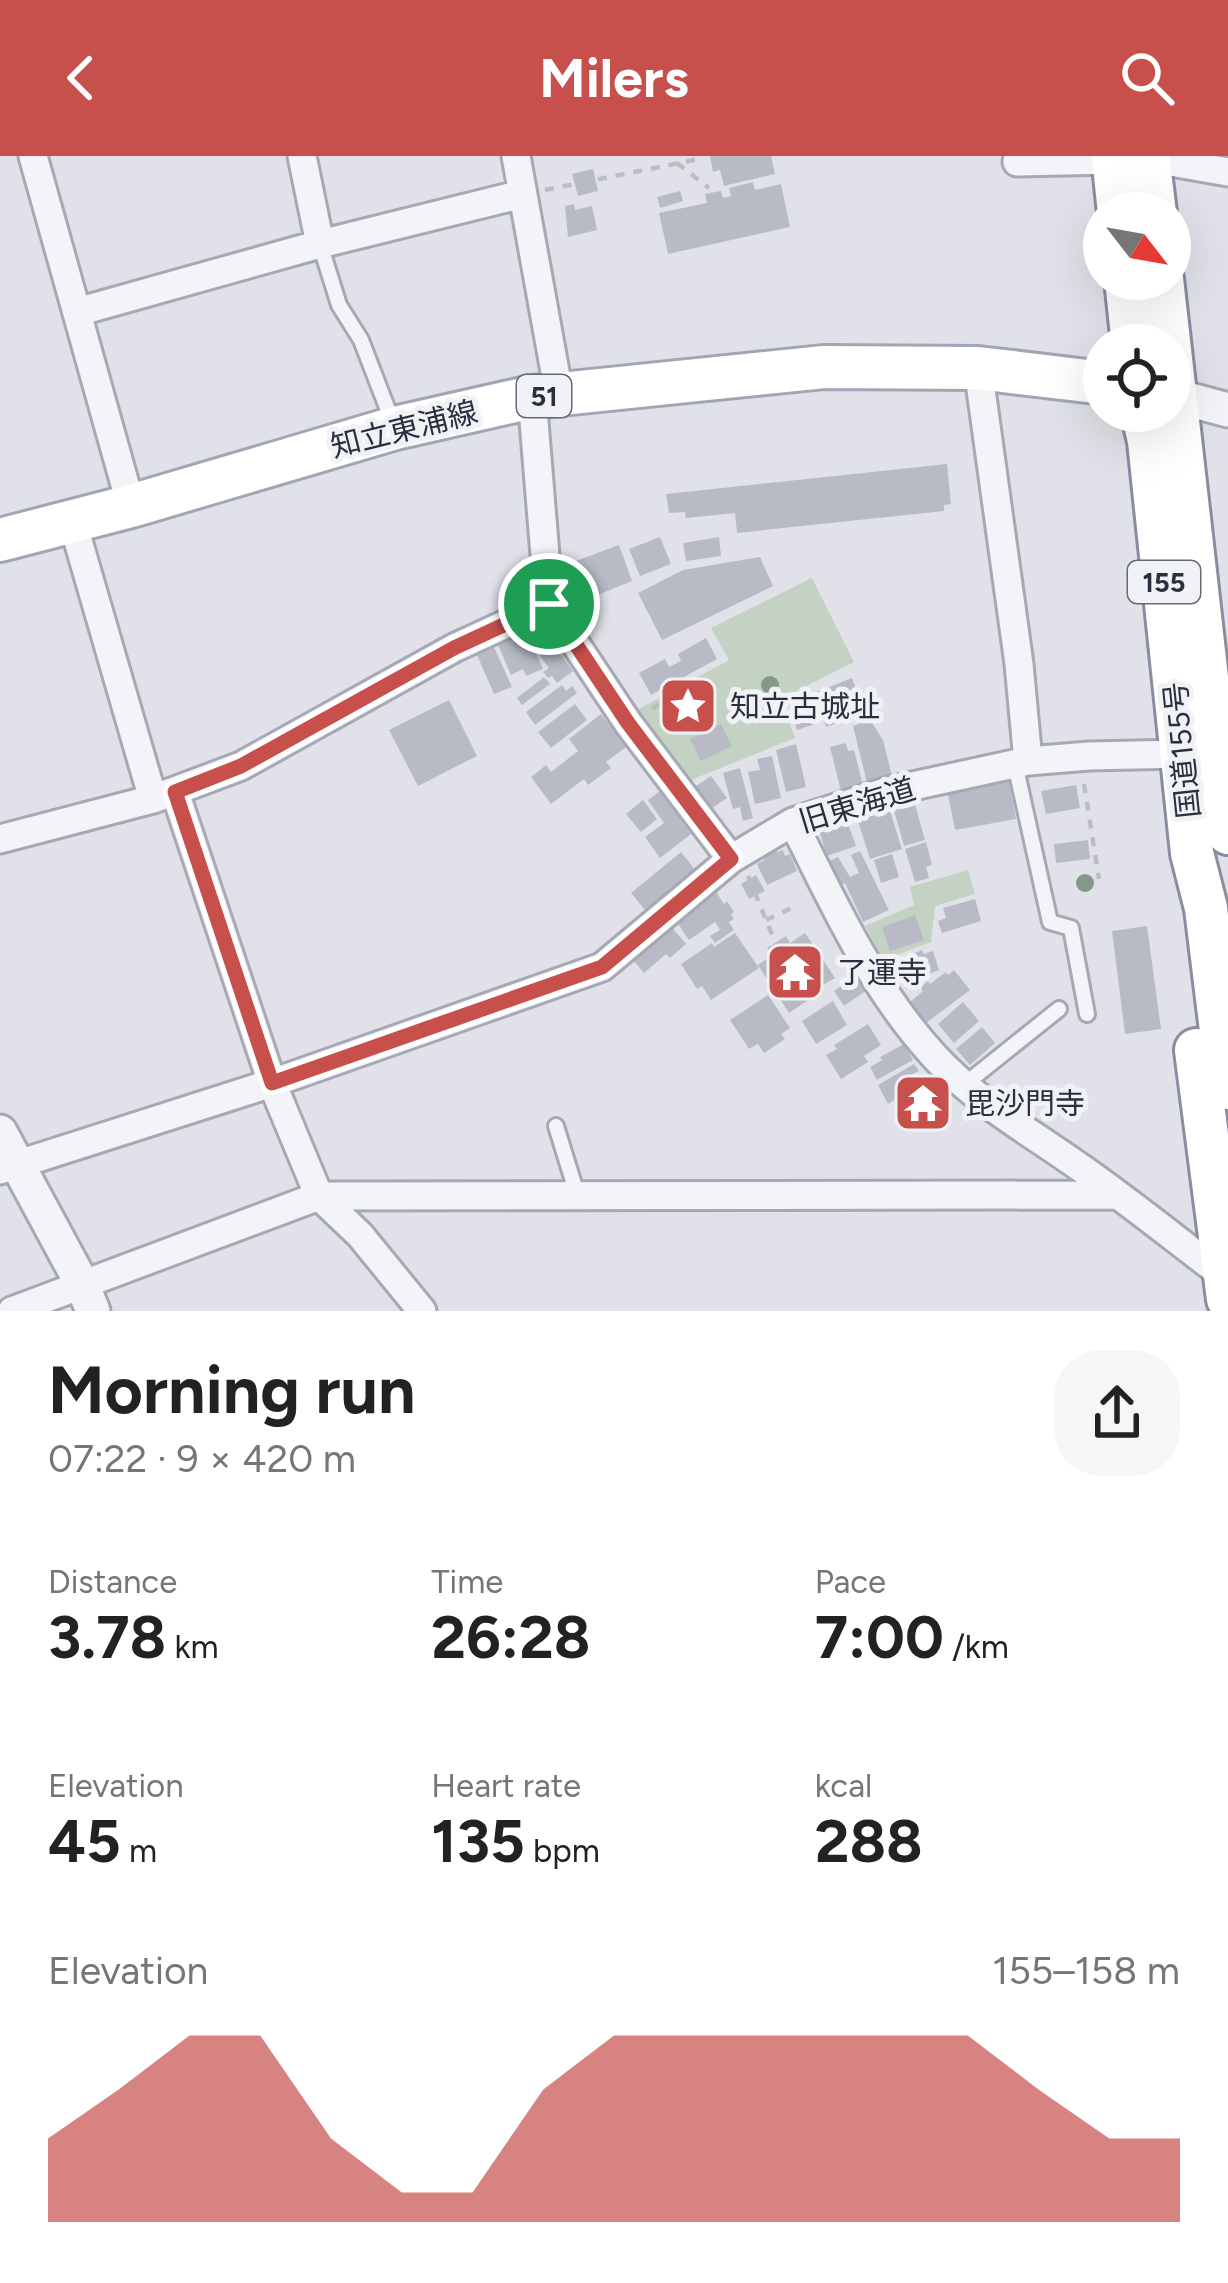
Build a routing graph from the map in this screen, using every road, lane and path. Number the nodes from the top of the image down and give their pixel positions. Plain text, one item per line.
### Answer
1 (33, 156) edge
2 (302, 156) edge
3 (516, 156) edge
4 (1018, 156) edge
5 (704, 158) edge
6 (1131, 158) edge
7 (677, 163) junction
8 (1228, 172) edge
9 (709, 188) dead end
10 (1124, 192) edge
11 (1145, 192) edge
12 (522, 194) junction
13 (320, 244) junction
14 (77, 312) junction
15 (978, 368) junction
16 (1083, 380) edge
17 (546, 396) junction
18 (1191, 407) edge
19 (1227, 414) edge
20 (395, 428) junction
21 (1174, 432) edge
22 (131, 506) junction
23 (72, 520) junction
24 (0, 540) edge
25 (549, 604) junction
26 (699, 682) dead end
27 (628, 723) junction
28 (1080, 756) junction
29 (1022, 763) junction
30 (1209, 763) edge
31 (164, 796) junction
32 (794, 822) junction
33 (0, 839) edge
34 (1210, 843) edge
35 (735, 857) junction
36 (1099, 879) dead end
37 (798, 905) dead end
38 (766, 920) junction
39 (773, 938) dead end
40 (1059, 1009) dead end
41 (1087, 1013) dead end
42 (272, 1083) junction
43 (964, 1085) junction
44 (1228, 1088) edge
45 (556, 1126) dead end
46 (0, 1132) edge
47 (9, 1167) edge
48 (577, 1194) junction
49 (1116, 1195) junction
50 (320, 1196) junction
51 (1227, 1285) edge
52 (88, 1298) edge
53 (12, 1311) edge
54 (422, 1311) edge

1 - 14 street
2 - 13 street
3 - 12 street
4 - 6 street
5 - 7 path
6 - 8 street
6 - 10 main road
6 - 11 main road
7 - 9 path
7 - 12 path
12 - 13 street
12 - 17 street
13 - 14 street
13 - 20 lane
14 - 22 street
15 - 16 main road, 知立東浦線 / 51
15 - 17 main road, 知立東浦線 / 51
15 - 29 street
17 - 20 main road, 知立東浦線 / 51
17 - 25 street
18 - 19 street
20 - 22 main road, 知立東浦線 / 51
21 - 30 main road, 国道155号 / 155
22 - 23 main road, 知立東浦線 / 51
23 - 24 main road, 知立東浦線 / 51
23 - 31 street
25 - 27 street
25 - 31 street
26 - 27 path
27 - 35 street
28 - 29 street, 旧東海道
28 - 30 street, 旧東海道
28 - 36 path
29 - 32 street, 旧東海道
29 - 41 lane
30 - 34 main road, 国道155号 / 155
31 - 33 street
31 - 42 street
32 - 35 street, 旧東海道
32 - 43 street
34 - 44 main road, 国道155号 / 155
34 - 51 main road, 155
35 - 38 path
35 - 42 street, 旧東海道
37 - 38 path
38 - 39 path
40 - 43 lane
42 - 47 street, 旧東海道
42 - 50 street
43 - 49 street
45 - 48 lane
46 - 47 street
47 - 52 street
48 - 49 street
48 - 50 street
49 - 51 street
50 - 52 street
50 - 54 street
52 - 53 street

